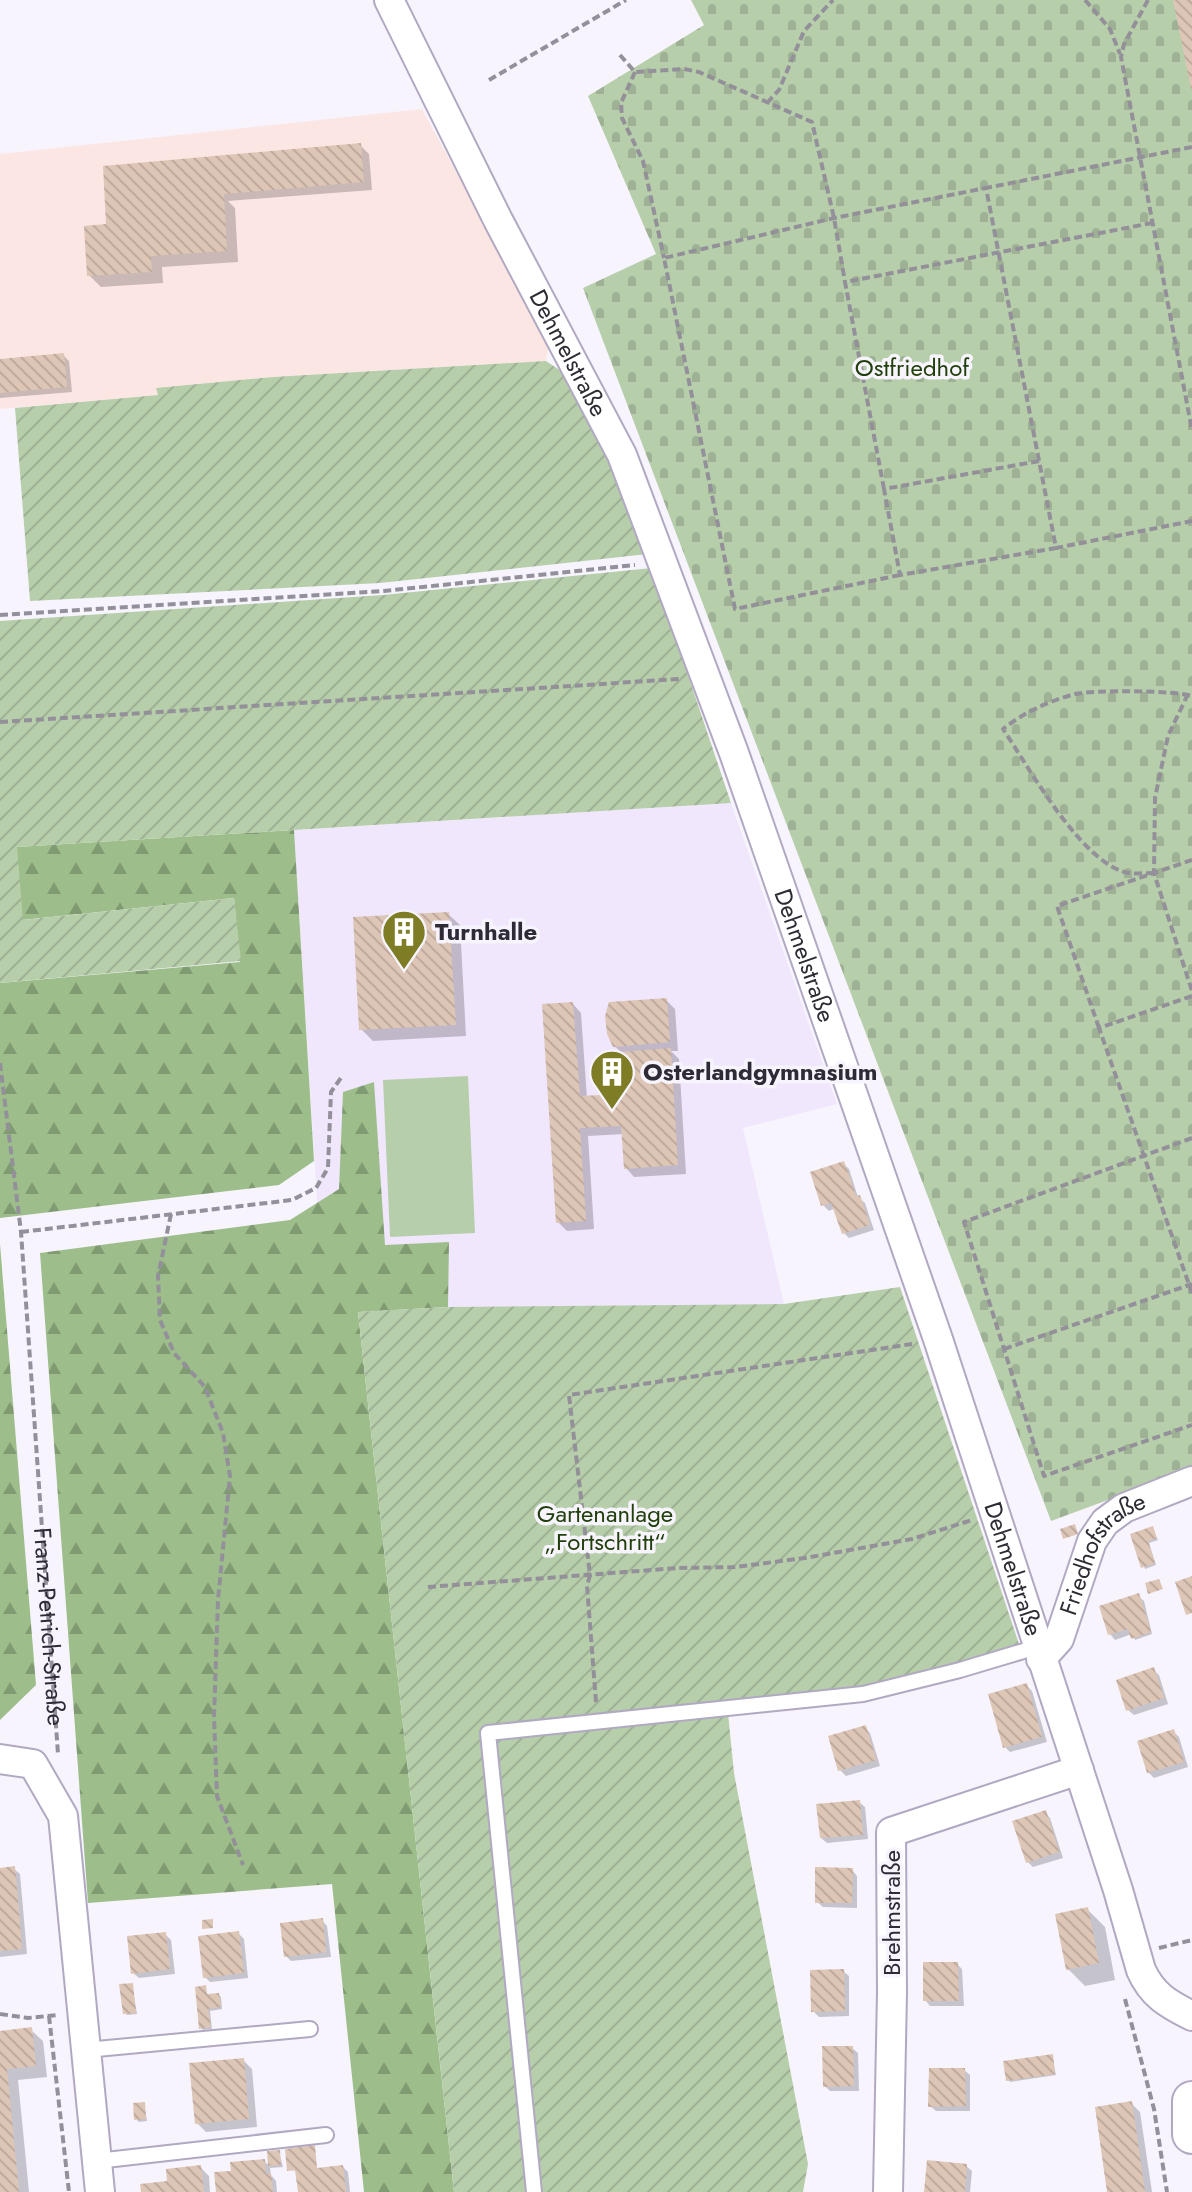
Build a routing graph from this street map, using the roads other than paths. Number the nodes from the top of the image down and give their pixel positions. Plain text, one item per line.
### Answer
1 (389, 0) edge
2 (1192, 1481) edge
3 (1039, 1653) junction
4 (0, 1759) edge
5 (1079, 1770) junction
6 (1192, 2016) edge
7 (310, 2029) dead end
8 (86, 2050) junction
9 (1192, 2101) edge
10 (1192, 2134) edge
11 (326, 2135) dead end
12 (97, 2161) junction
13 (100, 2192) edge
14 (534, 2192) edge
15 (888, 2192) edge

1 - 3 street, Dehmelstraße
2 - 3 street, Friedhofstraße
3 - 5 street, Dehmelstraße
3 - 14 lane
4 - 8 street
5 - 6 street, Dehmelstraße
5 - 15 street, Brehmstraße
7 - 8 lane
8 - 12 street
9 - 10 main road
11 - 12 lane
12 - 13 street

